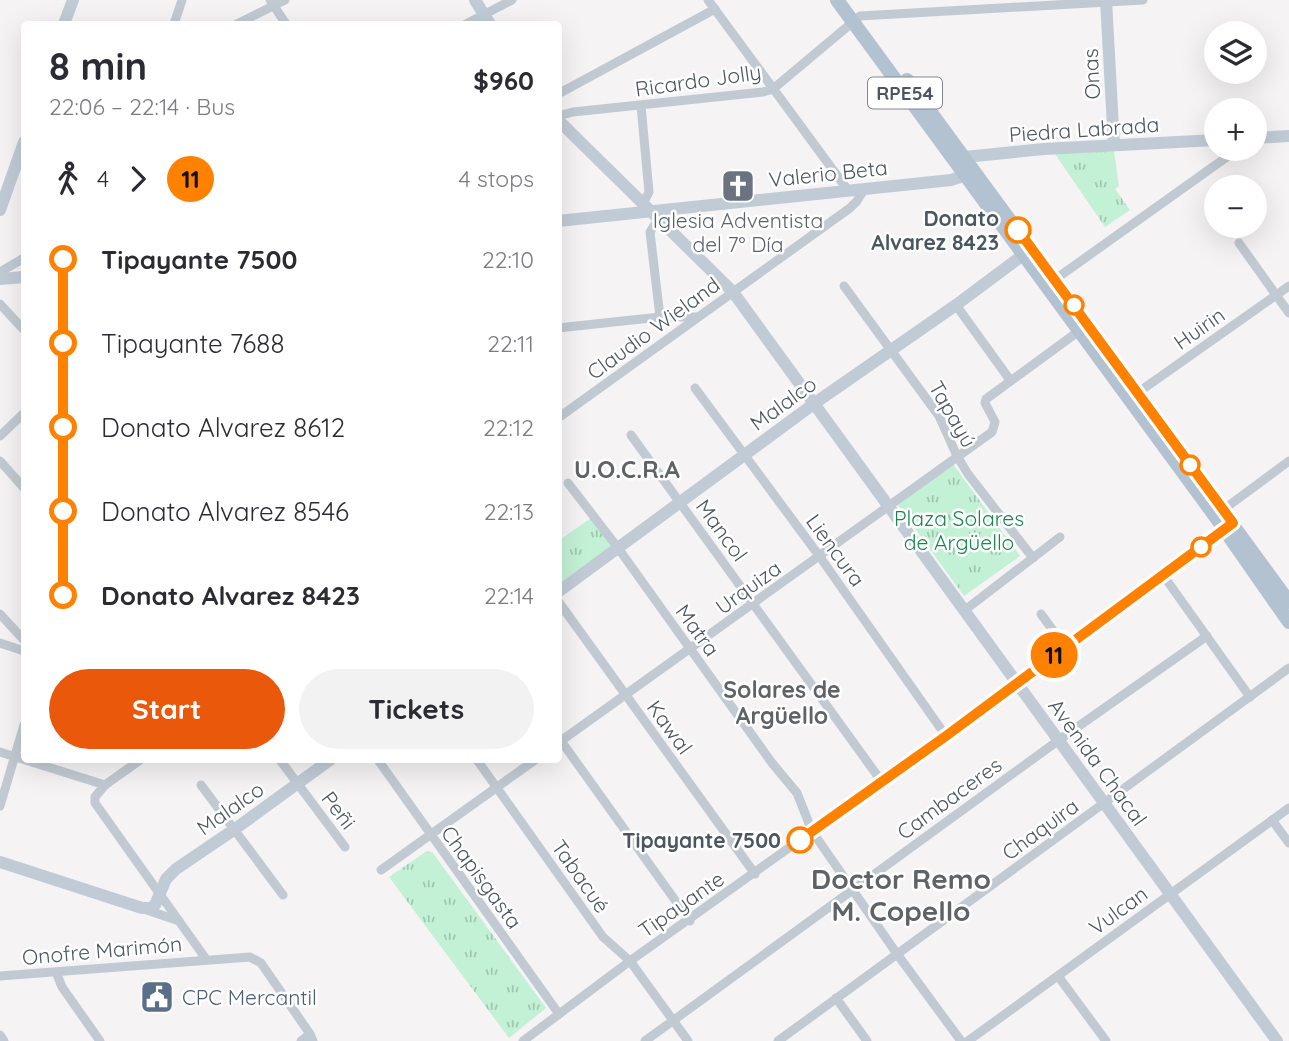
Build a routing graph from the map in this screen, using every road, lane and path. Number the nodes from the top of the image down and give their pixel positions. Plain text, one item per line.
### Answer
1 (73, 0) edge
2 (182, 0) edge
3 (285, 0) edge
4 (475, 0) edge
5 (512, 0) edge
6 (708, 0) edge
7 (837, 0) edge
8 (848, 0) edge
9 (1143, 0) edge
10 (1106, 1) edge
11 (273, 2) edge
12 (1061, 2) edge
13 (1008, 4) edge
14 (715, 9) junction
15 (856, 18) junction
16 (487, 20) edge
17 (65, 21) edge
18 (175, 21) edge
19 (242, 21) edge
20 (284, 21) edge
21 (773, 89) junction
22 (562, 92) edge
23 (641, 106) junction
24 (562, 117) edge
25 (562, 122) edge
26 (1289, 136) edge
27 (1267, 137) edge
28 (1204, 141) edge
29 (1114, 145) junction
30 (21, 150) edge
31 (1221, 161) edge
32 (965, 166) junction
33 (865, 188) junction
34 (847, 190) junction
35 (0, 210) edge
36 (650, 212) junction
37 (562, 221) edge
38 (1239, 243) dead end
39 (1027, 251) junction
40 (21, 260) edge
41 (0, 272) edge
42 (21, 277) edge
43 (0, 279) edge
44 (1050, 282) junction
45 (844, 286) dead end
46 (1289, 286) edge
47 (733, 292) junction
48 (1276, 295) junction
49 (0, 304) edge
50 (956, 305) junction
51 (1289, 313) edge
52 (660, 317) junction
53 (696, 317) junction
54 (21, 327) edge
55 (562, 328) edge
56 (1079, 331) junction
57 (890, 351) junction
58 (1010, 380) junction
59 (695, 388) dead end
60 (1133, 396) junction
61 (814, 403) junction
62 (562, 415) edge
63 (21, 416) edge
64 (631, 435) dead end
65 (0, 436) edge
66 (745, 455) junction
67 (957, 456) junction
68 (0, 461) edge
69 (1289, 461) edge
70 (568, 483) dead end
71 (21, 485) edge
72 (680, 502) junction
73 (890, 505) junction
74 (1219, 513) junction
75 (1228, 526) junction
76 (1060, 537) dead end
77 (618, 548) junction
78 (820, 557) junction
79 (1033, 558) junction
80 (1163, 575) junction
81 (562, 589) edge
82 (1289, 602) edge
83 (754, 604) junction
84 (562, 607) edge
85 (965, 610) junction
86 (0, 614) edge
87 (1041, 614) dead end
88 (1289, 622) edge
89 (1207, 636) junction
90 (21, 637) edge
91 (0, 643) edge
92 (1065, 647) junction
93 (690, 649) junction
94 (21, 650) edge
95 (1289, 668) edge
96 (1017, 683) junction
97 (625, 695) junction
98 (1250, 697) junction
99 (21, 736) edge
100 (946, 736) junction
101 (562, 738) edge
102 (1059, 740) junction
103 (562, 744) edge
104 (0, 752) edge
105 (15, 757) junction
106 (21, 759) edge
107 (34, 763) edge
108 (136, 763) edge
109 (282, 763) edge
110 (326, 763) edge
111 (380, 763) edge
112 (479, 763) edge
113 (532, 763) edge
114 (882, 782) junction
115 (298, 784) junction
116 (105, 785) junction
117 (201, 785) dead end
118 (497, 787) junction
119 (1105, 804) junction
120 (0, 806) edge
121 (1289, 808) edge
122 (1272, 820) junction
123 (235, 829) junction
124 (813, 831) junction
125 (430, 835) junction
126 (1289, 843) edge
127 (345, 847) dead end
128 (0, 862) edge
129 (381, 870) dead end
130 (755, 874) junction
131 (853, 889) junction
132 (159, 893) junction
133 (283, 895) dead end
134 (1169, 895) junction
135 (142, 908) junction
136 (179, 921) junction
137 (690, 921) junction
138 (897, 954) junction
139 (206, 958) junction
140 (630, 961) junction
141 (56, 972) junction
142 (0, 976) edge
143 (1059, 976) junction
144 (836, 998) junction
145 (559, 1014) junction
146 (674, 1021) junction
147 (0, 1035) edge
148 (311, 1038) edge
149 (4, 1041) edge
150 (100, 1041) edge
151 (301, 1041) edge
152 (523, 1041) edge
153 (645, 1041) edge
154 (688, 1041) edge
155 (778, 1041) edge
156 (867, 1041) edge
157 (961, 1041) edge
158 (968, 1041) edge
159 (1106, 1041) edge
160 (1277, 1041) edge

1 - 17 main road
2 - 18 street
3 - 11 street
4 - 16 main road
5 - 16 street
6 - 14 street
7 - 15 main road, RPE54
8 - 15 main road, RPE54
9 - 10 street
10 - 12 street
10 - 29 main road, Onas
11 - 19 street
11 - 20 street
12 - 13 street
13 - 15 street
14 - 21 street
14 - 22 street
15 - 21 street, Ricardo Jolly
15 - 32 main road, RPE54
21 - 23 street, Ricardo Jolly
21 - 34 street
23 - 24 street, Ricardo Jolly
23 - 36 street
25 - 36 main road, Avenida Chacal
26 - 27 main road
28 - 29 main road, Piedra Labrada
29 - 32 main road, Piedra Labrada
30 - 35 main road
31 - 44 street
32 - 33 main road, Valerio Beta
32 - 39 main road, RPE54
33 - 34 main road, Valerio Beta
33 - 47 street, Claudio Wieland
34 - 36 main road, Valerio Beta
36 - 37 main road, Valerio Beta
36 - 47 main road, Avenida Chacal
36 - 52 street
38 - 48 street
39 - 44 main road, RPE54
39 - 50 main road, Malalco
40 - 41 street
42 - 43 main road
44 - 56 main road, RPE54
44 - 60 main road, RPE54
45 - 57 street, Tapayú
46 - 48 street, Huirin
47 - 53 street, Claudio Wieland
47 - 61 main road, Avenida Chacal
48 - 51 street
48 - 60 street, Huirin
49 - 54 street
50 - 57 main road, Malalco
50 - 58 street
52 - 53 street
52 - 55 street
53 - 62 street, Claudio Wieland
56 - 58 street
56 - 60 main road, RPE54
57 - 61 main road, Malalco
57 - 67 street, Tapayú
58 - 67 street, Urquiza
59 - 66 street, Liencura
60 - 74 main road, RPE54
61 - 66 main road, Malalco
61 - 73 main road, Avenida Chacal
63 - 65 street
64 - 72 street, Mancol
66 - 72 main road, Malalco
66 - 78 street, Liencura
67 - 73 street, Urquiza
67 - 79 street, Tapayú
68 - 71 street
69 - 74 street
70 - 77 street, Matra
72 - 77 main road, Malalco
72 - 83 street, Mancol
73 - 78 street, Urquiza
73 - 85 main road, Avenida Chacal
74 - 75 main road, RPE54
75 - 80 street, Tipayante
75 - 82 main road, RPE54
75 - 88 main road, RPE54
76 - 79 street
77 - 81 main road, Malalco
77 - 93 street, Matra
78 - 83 street, Urquiza
78 - 100 street, Liencura
79 - 85 street
80 - 89 street
80 - 92 street, Tipayante
83 - 93 street, Urquiza
83 - 114 street, Mancol
84 - 97 street, Kawal
85 - 96 main road, Avenida Chacal
86 - 90 street
87 - 92 street
89 - 98 street
89 - 102 street, Cambaceres
91 - 94 street
92 - 96 street, Tipayante
93 - 97 street, Urquiza
93 - 124 street, Matra
95 - 98 street, Chaquira
96 - 100 street, Tipayante
96 - 102 main road, Avenida Chacal
97 - 101 street, Urquiza
97 - 130 street, Kawal
98 - 119 street, Chaquira
99 - 105 street
100 - 114 street, Tipayante
102 - 119 main road, Avenida Chacal
102 - 131 street, Cambaceres
103 - 137 street
104 - 105 street
105 - 106 street
105 - 120 street
107 - 116 street
108 - 116 street
109 - 115 street, Peñi
110 - 115 main road, Malalco
111 - 125 street, Chapisgasta
112 - 118 street, Tabacué
113 - 118 street
114 - 124 street, Tipayante
115 - 123 main road, Malalco
115 - 127 street, Peñi
116 - 132 street
117 - 123 street
118 - 125 street
118 - 140 street, Tabacué
119 - 134 main road, Avenida Chacal
119 - 138 street, Chaquira
121 - 122 street, Vulcan
122 - 126 street
122 - 134 street, Vulcan
123 - 132 main road, Malalco
123 - 133 street
124 - 130 street, Tipayante
124 - 131 street, Matra
125 - 129 street
125 - 145 street, Chapisgasta
128 - 135 main road
130 - 137 street, Tipayante
131 - 138 street, Matra
131 - 146 street, Cambaceres
132 - 135 main road, Malalco
132 - 136 street
134 - 143 street, Vulcan
134 - 160 main road, Avenida Chacal
135 - 136 street
136 - 139 street
137 - 140 street, Tipayante
138 - 144 street, Chaquira
138 - 157 street, Matra
139 - 141 street, Onofre Marimón
139 - 148 street, Onofre Marimón
140 - 145 street, Tipayante
140 - 146 street, Tabacué
141 - 142 street, Onofre Marimón
141 - 150 street
143 - 158 street, Vulcan
143 - 159 street
144 - 155 street, Chaquira
144 - 156 street
145 - 152 street, Tipayante
146 - 153 street, Cambaceres
146 - 154 street, Tabacué
147 - 149 street
148 - 151 street

